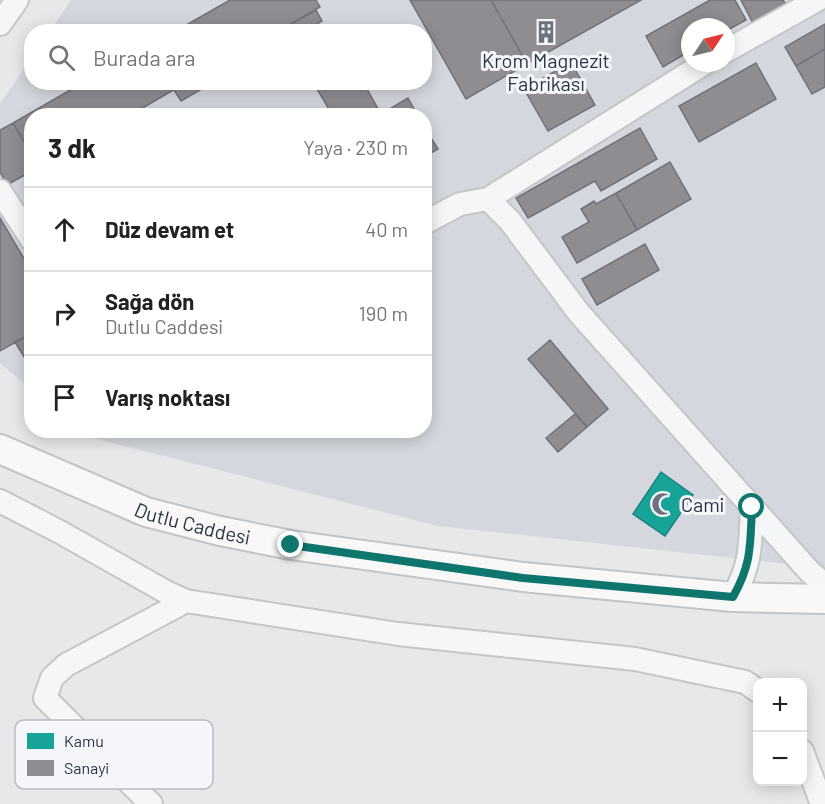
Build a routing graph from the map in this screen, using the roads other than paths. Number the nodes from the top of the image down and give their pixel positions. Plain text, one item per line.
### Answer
1 (17, 0) edge
2 (817, 0) edge
3 (0, 24) edge
4 (735, 46) edge
5 (691, 72) edge
6 (0, 191) edge
7 (488, 199) junction
8 (432, 219) edge
9 (24, 228) edge
10 (0, 449) edge
11 (0, 465) edge
12 (0, 501) edge
13 (752, 507) junction
14 (825, 585) edge
15 (733, 597) junction
16 (825, 599) edge
17 (186, 601) junction
18 (825, 612) edge
19 (753, 688) edge
20 (67, 720) edge
21 (807, 764) edge
22 (136, 789) edge
23 (151, 804) edge
24 (822, 804) edge

1 - 3 street
2 - 4 street
5 - 7 street
6 - 9 street
7 - 8 street
7 - 13 street
10 - 15 main road, Dutlu Caddesi
11 - 18 main road, Dutlu Caddesi
12 - 17 street
13 - 14 street
13 - 15 street
15 - 16 main road, Dutlu Caddesi
17 - 19 street
17 - 20 street
21 - 24 street
22 - 23 street

